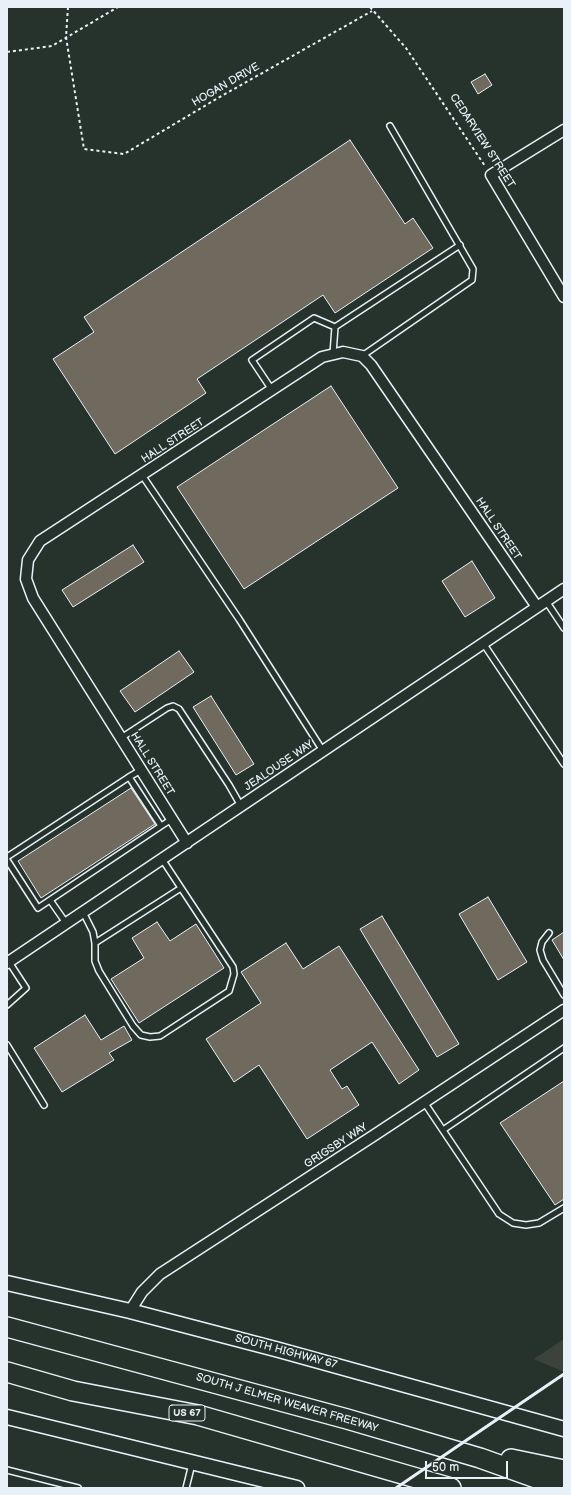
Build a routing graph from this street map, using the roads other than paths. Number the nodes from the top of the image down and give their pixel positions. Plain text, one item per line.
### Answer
1 (390, 126) dead end
2 (564, 130) edge
3 (460, 245) junction
4 (564, 297) edge
5 (335, 327) junction
6 (333, 354) junction
7 (362, 356) junction
8 (272, 390) junction
9 (142, 475) junction
10 (564, 589) edge
11 (546, 601) junction
12 (537, 607) junction
13 (564, 628) edge
14 (483, 643) junction
15 (121, 738) junction
16 (323, 751) junction
17 (564, 764) edge
18 (141, 770) junction
19 (129, 777) junction
20 (241, 807) junction
21 (172, 819) junction
22 (161, 826) junction
23 (187, 843) junction
24 (7, 859) edge
25 (162, 859) junction
26 (181, 888) junction
27 (50, 900) junction
28 (83, 912) junction
29 (66, 923) junction
30 (549, 933) dead end
31 (95, 943) junction
32 (8, 962) edge
33 (564, 995) edge
34 (7, 1005) edge
35 (564, 1010) edge
36 (7, 1045) edge
37 (564, 1048) edge
38 (424, 1102) junction
39 (44, 1106) dead end
40 (443, 1130) junction
41 (564, 1208) edge
42 (7, 1283) edge
43 (130, 1311) junction
44 (7, 1327) edge
45 (7, 1372) edge
46 (7, 1417) edge
47 (564, 1429) edge
48 (480, 1458) junction
49 (192, 1462) junction
50 (365, 1462) junction
51 (7, 1470) edge
52 (564, 1470) edge
53 (78, 1488) edge
54 (186, 1488) edge
55 (297, 1488) edge
56 (414, 1488) edge
57 (451, 1488) edge
58 (564, 1488) edge

1 - 3 lane
2 - 4 street, CEDARVIEW STREET
3 - 5 lane
3 - 7 lane
5 - 6 lane
5 - 8 lane
6 - 7 street, HALL STREET
6 - 8 street, HALL STREET
7 - 12 street, HALL STREET
8 - 9 street, HALL STREET
9 - 15 street, HALL STREET
9 - 16 lane
10 - 11 street, JEALOUSE WAY
11 - 12 street, JEALOUSE WAY
11 - 13 lane
12 - 14 street, JEALOUSE WAY
14 - 16 street, JEALOUSE WAY
14 - 17 lane
15 - 18 street, HALL STREET
15 - 20 lane
16 - 20 street, JEALOUSE WAY
18 - 19 lane
18 - 21 street, HALL STREET
19 - 22 lane
19 - 24 lane
20 - 23 street, JEALOUSE WAY
21 - 22 lane
21 - 23 street, HALL STREET
22 - 27 lane
23 - 25 street, JEALOUSE WAY
24 - 27 lane
25 - 26 lane
25 - 28 street, JEALOUSE WAY
26 - 31 lane
26 - 31 lane
27 - 29 lane
28 - 29 street, JEALOUSE WAY
28 - 31 lane
29 - 32 street, JEALOUSE WAY
30 - 33 lane
32 - 34 lane
35 - 38 street, GRIGSBY WAY
36 - 39 lane
37 - 40 lane
38 - 40 lane
38 - 43 street, GRIGSBY WAY
40 - 41 lane
42 - 43 main road, SOUTH HIGHWAY 67
43 - 47 main road, SOUTH HIGHWAY 67
44 - 48 highway, SOUTH J ELMER WEAVER FREEWAY
45 - 50 highway, US 67
46 - 49 main road
48 - 52 highway
48 - 58 highway, SOUTH J ELMER WEAVER FREEWAY
49 - 54 lane
49 - 55 main road
50 - 56 highway
50 - 57 highway, US 67
51 - 53 lane

